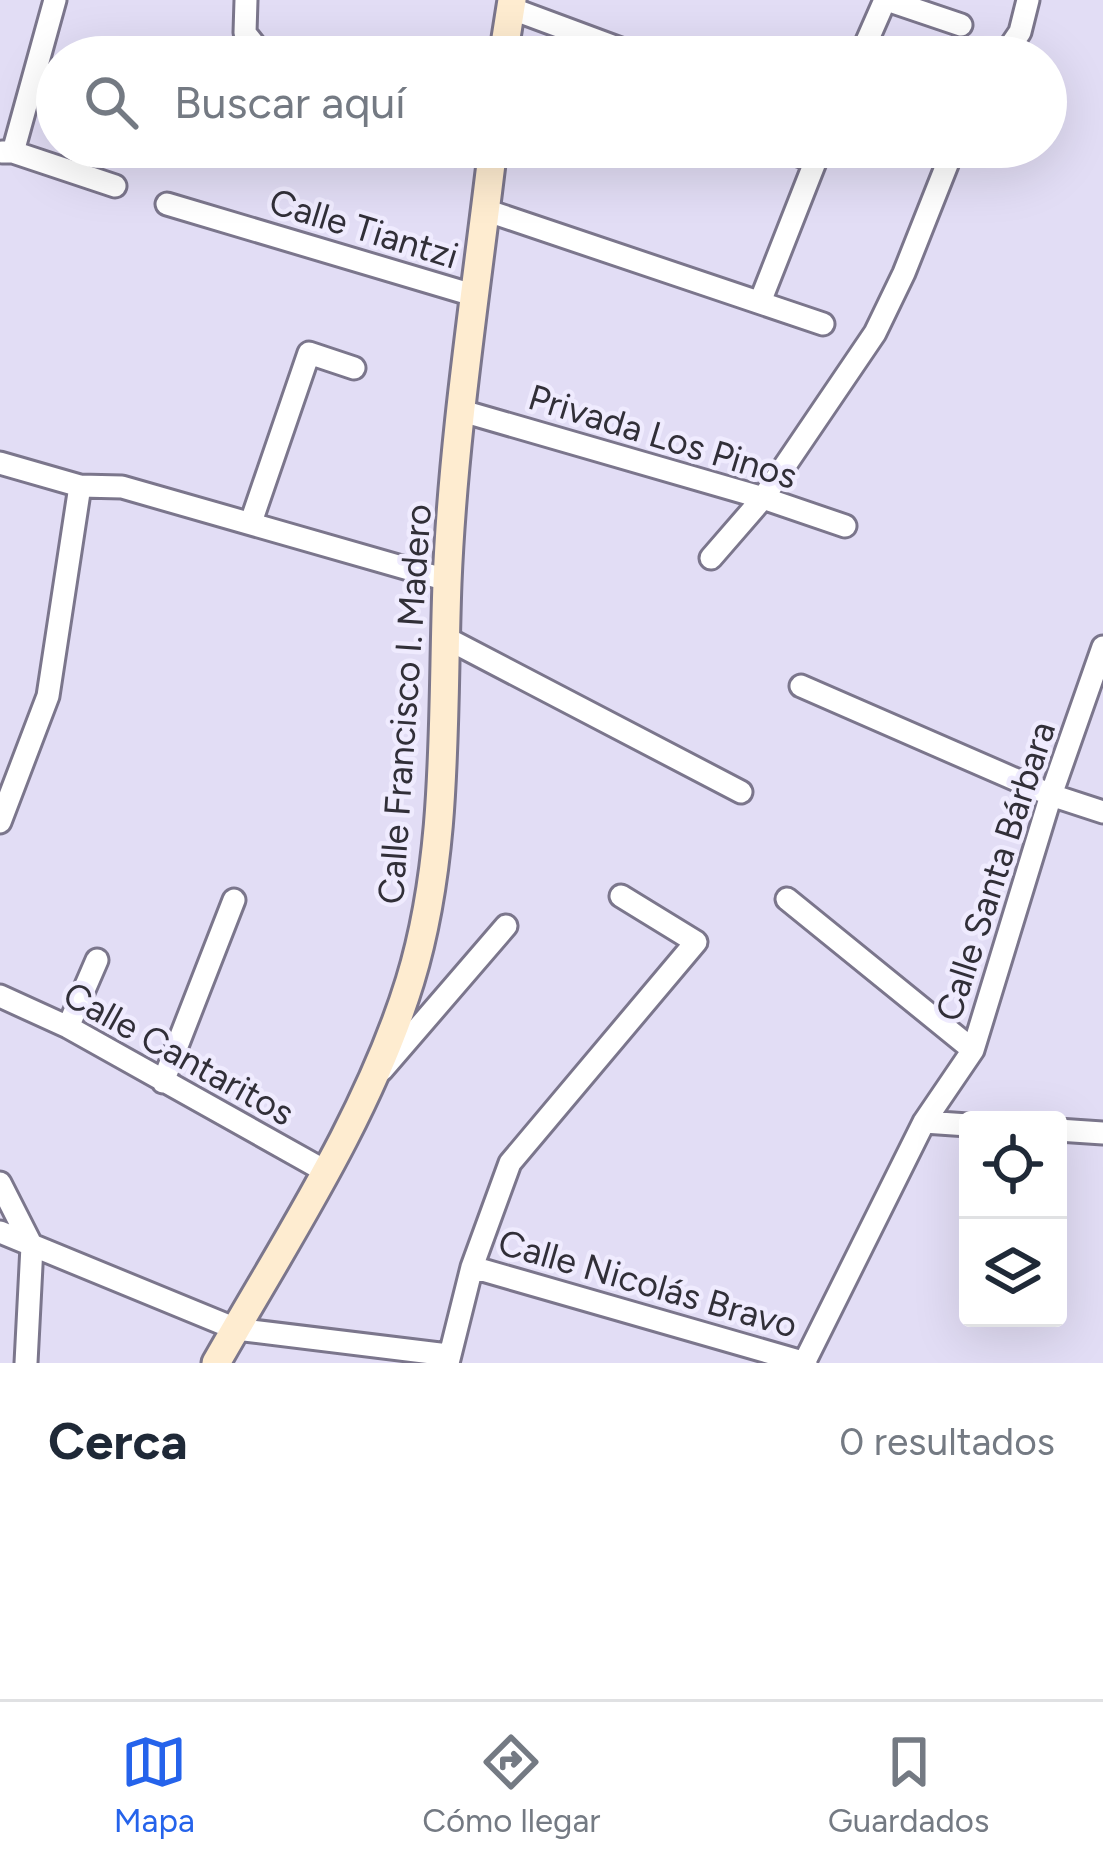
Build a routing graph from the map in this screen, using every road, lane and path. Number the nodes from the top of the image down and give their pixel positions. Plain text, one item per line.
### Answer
1 (55, 0) edge
2 (246, 0) edge
3 (886, 0) edge
4 (1028, 0) edge
5 (511, 4) edge
6 (961, 25) dead end
7 (44, 36) edge
8 (246, 36) edge
9 (511, 36) edge
10 (590, 36) edge
11 (870, 36) edge
12 (1017, 36) edge
13 (36, 60) edge
14 (7, 152) edge
15 (36, 161) edge
16 (58, 168) edge
17 (490, 168) edge
18 (813, 168) edge
19 (946, 168) edge
20 (116, 186) dead end
21 (166, 204) dead end
22 (485, 211) junction
23 (473, 296) junction
24 (760, 302) junction
25 (823, 324) dead end
26 (354, 368) dead end
27 (462, 411) junction
28 (0, 463) edge
29 (80, 486) junction
30 (764, 498) junction
31 (250, 522) junction
32 (844, 526) dead end
33 (711, 558) dead end
34 (447, 580) junction
35 (446, 638) junction
36 (1103, 647) edge
37 (800, 686) dead end
38 (741, 791) dead end
39 (1051, 795) junction
40 (1103, 812) edge
41 (0, 822) edge
42 (621, 896) dead end
43 (787, 899) dead end
44 (234, 900) dead end
45 (506, 926) dead end
46 (97, 960) dead end
47 (0, 996) edge
48 (68, 1028) junction
49 (973, 1050) junction
50 (373, 1080) junction
51 (164, 1082) junction
52 (924, 1122) junction
53 (959, 1124) edge
54 (1067, 1130) edge
55 (1103, 1132) edge
56 (325, 1171) junction
57 (0, 1183) edge
58 (0, 1232) edge
59 (32, 1246) junction
60 (472, 1268) junction
61 (236, 1329) junction
62 (448, 1359) edge
63 (26, 1363) edge
64 (216, 1363) edge
65 (805, 1363) edge

1 - 7 street
2 - 8 street
3 - 6 street
3 - 11 street
4 - 12 street
5 - 9 street
5 - 10 street
13 - 14 street
14 - 15 street
16 - 20 street
17 - 22 street, Calle Francisco I. Madero
18 - 24 street
19 - 30 street
21 - 23 street, Calle Tiantzi
22 - 23 street, Calle Francisco I. Madero
22 - 24 street
23 - 27 street, Calle Francisco I. Madero
24 - 25 street
26 - 31 street
27 - 30 street, Privada Los Pinos
27 - 34 street, Calle Francisco I. Madero
28 - 29 street
29 - 31 street
29 - 41 street
30 - 32 street, Privada Los Pinos
30 - 33 street
31 - 34 street
34 - 35 street, Calle Francisco I. Madero
35 - 38 street
35 - 50 street, Calle Francisco I. Madero
36 - 39 street, Calle Santa Bárbara
37 - 39 street
39 - 40 street
39 - 49 street, Calle Santa Bárbara
42 - 60 street
43 - 49 street
44 - 51 street
45 - 50 street
46 - 48 street
47 - 48 street, Calle Cantaritos
48 - 51 street, Calle Cantaritos
49 - 52 street, Calle Santa Bárbara
50 - 56 street, Calle Francisco I. Madero
51 - 56 street, Calle Cantaritos
52 - 53 street
52 - 65 street, Calle Santa Bárbara
54 - 55 street
56 - 61 street, Calle Francisco I. Madero
57 - 59 street
58 - 59 street
59 - 61 street
59 - 63 street
60 - 62 street
60 - 65 street, Calle Nicolás Bravo
61 - 62 street
61 - 64 street, Calle Francisco I. Madero

